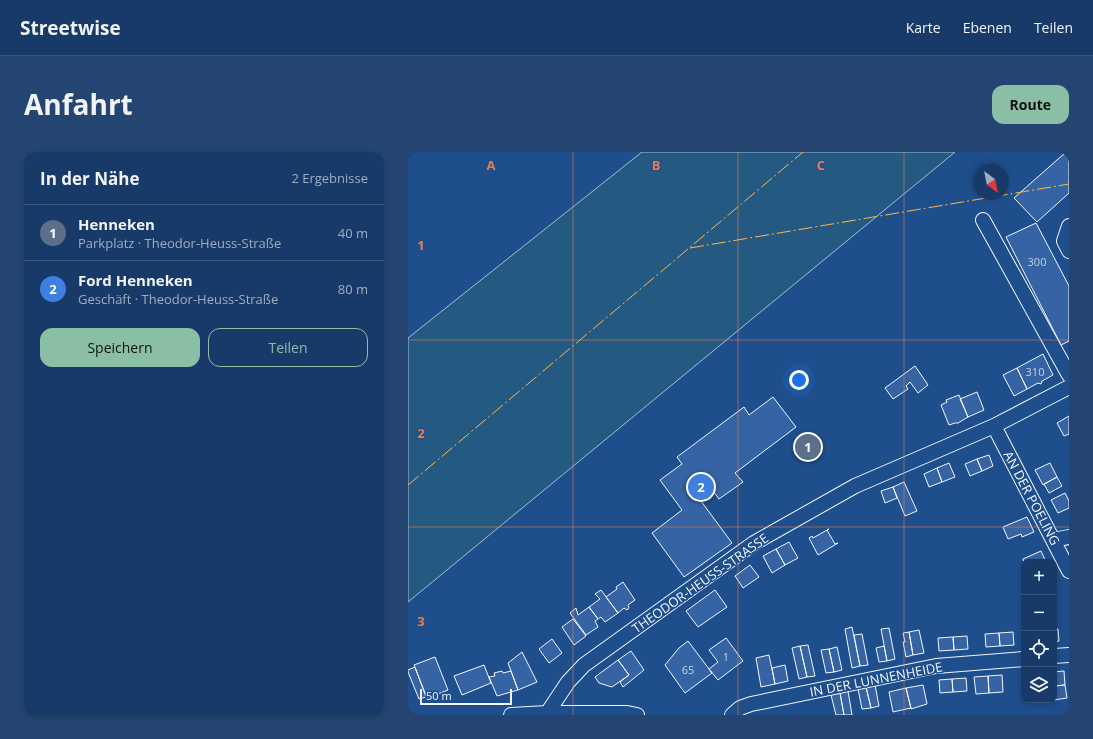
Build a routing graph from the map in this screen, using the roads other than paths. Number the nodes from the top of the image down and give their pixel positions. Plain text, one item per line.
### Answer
1 (983, 220) dead end
2 (1069, 226) edge
3 (1069, 251) edge
4 (1069, 374) edge
5 (1069, 387) edge
6 (994, 426) junction
7 (1069, 537) edge
8 (1053, 540) junction
9 (1069, 571) edge
10 (1069, 655) edge
11 (1057, 656) edge
12 (1021, 659) edge
13 (546, 714) edge
14 (511, 715) edge
15 (637, 715) edge
16 (732, 715) edge

1 - 4 street
2 - 3 street
5 - 6 street, THEODOR-HEUSS-STRASSE
6 - 8 street, AN DER POELING
6 - 13 street, THEODOR-HEUSS-STRASSE
7 - 8 street
8 - 9 street, AN DER POELING
10 - 11 street
12 - 16 street, IN DER LUNNENHEIDE
13 - 14 street
13 - 15 street

